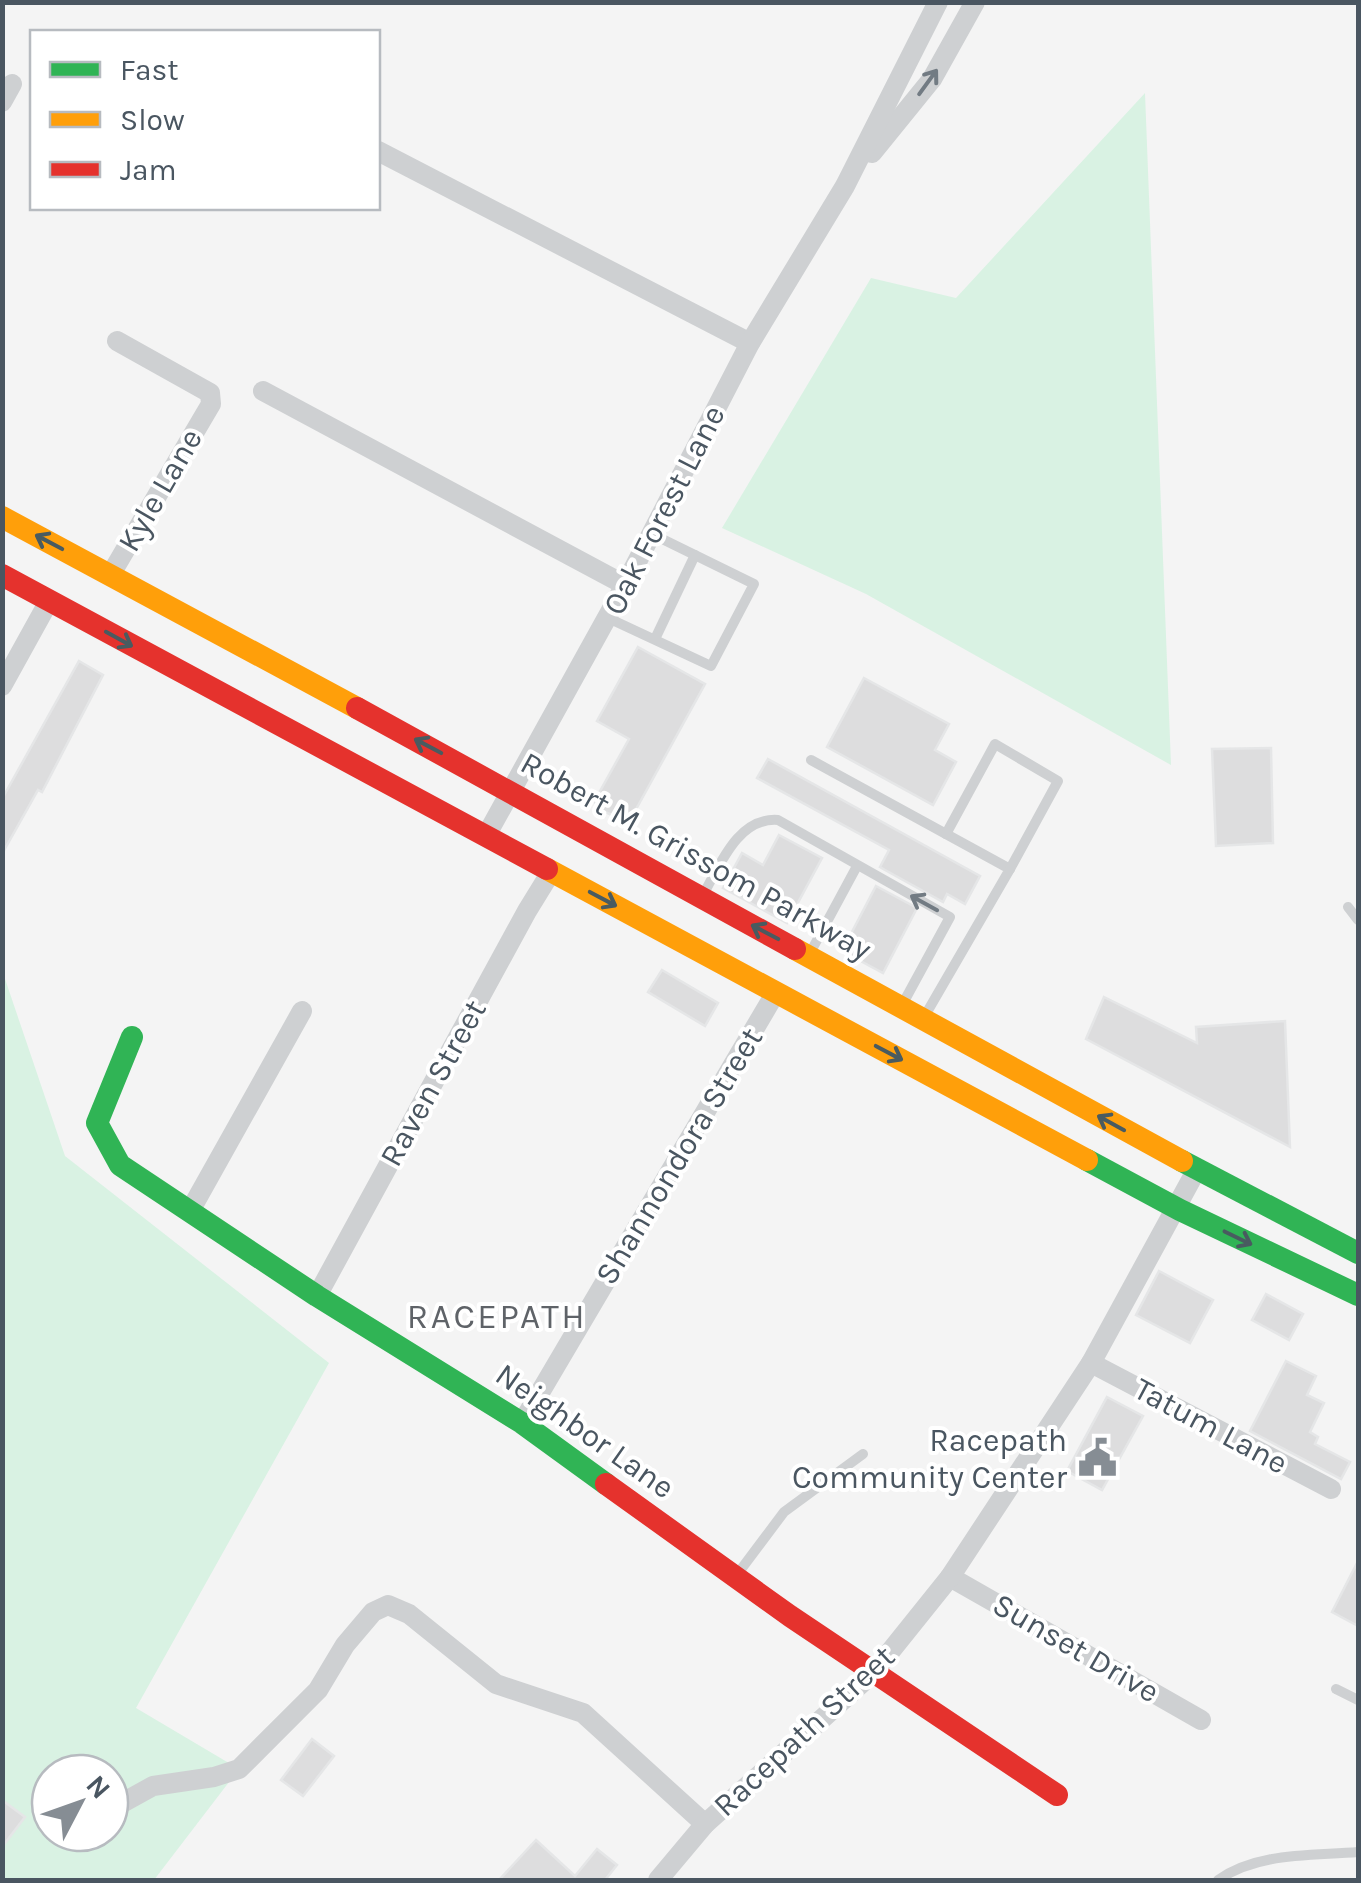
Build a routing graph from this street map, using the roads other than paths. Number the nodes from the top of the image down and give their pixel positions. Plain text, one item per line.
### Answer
1 (938, 2) edge
2 (975, 2) edge
3 (380, 152) edge
4 (845, 186) junction
5 (116, 341) dead end
6 (750, 343) junction
7 (263, 391) dead end
8 (2, 517) edge
9 (652, 534) junction
10 (695, 555) junction
11 (111, 574) junction
12 (2, 575) edge
13 (625, 585) junction
14 (49, 601) junction
15 (608, 618) junction
16 (655, 639) junction
17 (2, 686) edge
18 (812, 760) dead end
19 (514, 792) junction
20 (946, 834) junction
21 (486, 836) junction
22 (857, 866) junction
23 (1010, 869) junction
24 (552, 872) junction
25 (702, 897) junction
26 (1348, 907) dead end
27 (1358, 920) edge
28 (809, 956) junction
29 (776, 992) junction
30 (900, 1008) junction
31 (302, 1011) dead end
32 (923, 1020) junction
33 (132, 1037) dead end
34 (1196, 1169) junction
35 (1176, 1208) junction
36 (190, 1211) junction
37 (1358, 1253) edge
38 (318, 1296) junction
39 (1358, 1296) edge
40 (1091, 1363) junction
41 (522, 1423) junction
42 (863, 1454) dead end
43 (1331, 1489) dead end
44 (735, 1577) junction
45 (950, 1577) junction
46 (874, 1673) junction
47 (1336, 1689) dead end
48 (1358, 1700) edge
49 (1201, 1720) dead end
50 (1057, 1795) dead end
51 (130, 1799) edge
52 (706, 1824) junction
53 (1358, 1852) edge
54 (658, 1880) edge
55 (1218, 1880) edge

1 - 4 street, Oak Forest Lane
4 -> 2 street, Oak Forest Lane
3 - 6 street
4 - 6 street, Oak Forest Lane
5 - 11 street, Kyle Lane
6 - 9 street, Oak Forest Lane
7 - 13 street
11 -> 8 main road, Robert M. Grissom Parkway
9 - 10 lane
9 - 13 street, Oak Forest Lane
10 - 16 lane
10 - 16 lane
19 -> 11 main road, Robert M. Grissom Parkway
12 - 14 main road
13 - 15 street, Oak Forest Lane
14 - 17 street
14 -> 21 main road
15 - 16 lane
15 - 19 street, Oak Forest Lane
18 - 20 lane
19 - 21 street, Oak Forest Lane
19 - 25 main road, Robert M. Grissom Parkway
20 - 23 lane
20 - 23 lane
21 - 24 main road
22 - 25 lane
22 - 28 lane
30 -> 22 lane
23 - 32 lane
24 -> 29 main road
24 - 38 street, Raven Street
28 -> 25 main road, Robert M. Grissom Parkway
26 - 27 lane
28 - 30 main road, Robert M. Grissom Parkway
29 -> 35 main road
29 - 41 street, Shannondora Street
30 - 32 main road, Robert M. Grissom Parkway
31 - 36 street
34 -> 32 main road, Robert M. Grissom Parkway
33 - 36 main road, Neighbor Lane
34 - 35 street, Racepath Street
34 - 37 main road, Robert M. Grissom Parkway
35 -> 39 main road
35 - 40 street, Racepath Street
36 - 38 main road, Neighbor Lane
38 - 41 main road, Neighbor Lane
40 - 43 street, Tatum Lane
40 - 45 street, Racepath Street
41 - 44 main road, Neighbor Lane
42 - 44 lane
44 - 46 main road, Neighbor Lane
45 - 46 street, Racepath Street
45 - 49 street, Sunset Drive
46 - 50 main road, Neighbor Lane
46 - 52 street, Racepath Street
47 - 48 lane
51 - 52 street
52 - 54 street, Racepath Street
53 - 55 lane

